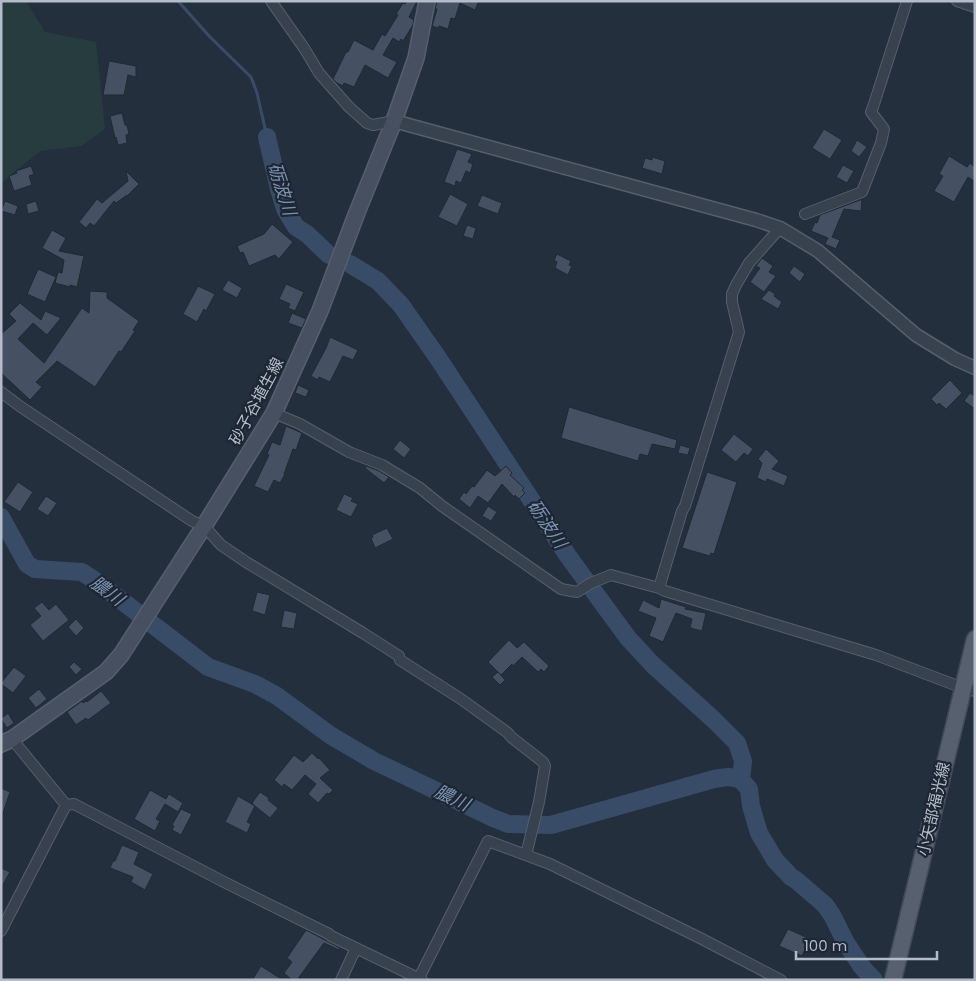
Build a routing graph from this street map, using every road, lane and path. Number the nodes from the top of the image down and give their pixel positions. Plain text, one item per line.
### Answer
1 (271, 1) edge
2 (427, 1) edge
3 (907, 1) edge
4 (957, 1) edge
5 (975, 7) edge
6 (394, 121) junction
7 (805, 214) dead end
8 (780, 228) junction
9 (975, 368) edge
10 (1, 392) edge
11 (274, 412) junction
12 (204, 526) junction
13 (659, 588) junction
14 (975, 639) edge
15 (969, 690) edge
16 (7, 741) edge
17 (66, 805) junction
18 (527, 853) junction
19 (1, 931) edge
20 (356, 948) junction
21 (421, 979) edge
22 (341, 980) edge
23 (781, 980) edge
24 (893, 980) edge

1 - 6 street
2 - 6 main road, 砂子谷埴生線
3 - 7 street
4 - 5 street
6 - 8 street
6 - 11 main road, 砂子谷埴生線
8 - 9 street
8 - 13 street
10 - 12 street
11 - 12 main road, 砂子谷埴生線
11 - 13 street
12 - 16 main road, 砂子谷埴生線
12 - 18 street
13 - 15 street
14 - 15 main road, 小矢部福光線
15 - 24 main road, 小矢部福光線
16 - 17 street
17 - 19 street
17 - 20 street
18 - 21 street
18 - 23 street
20 - 21 street
20 - 22 street

